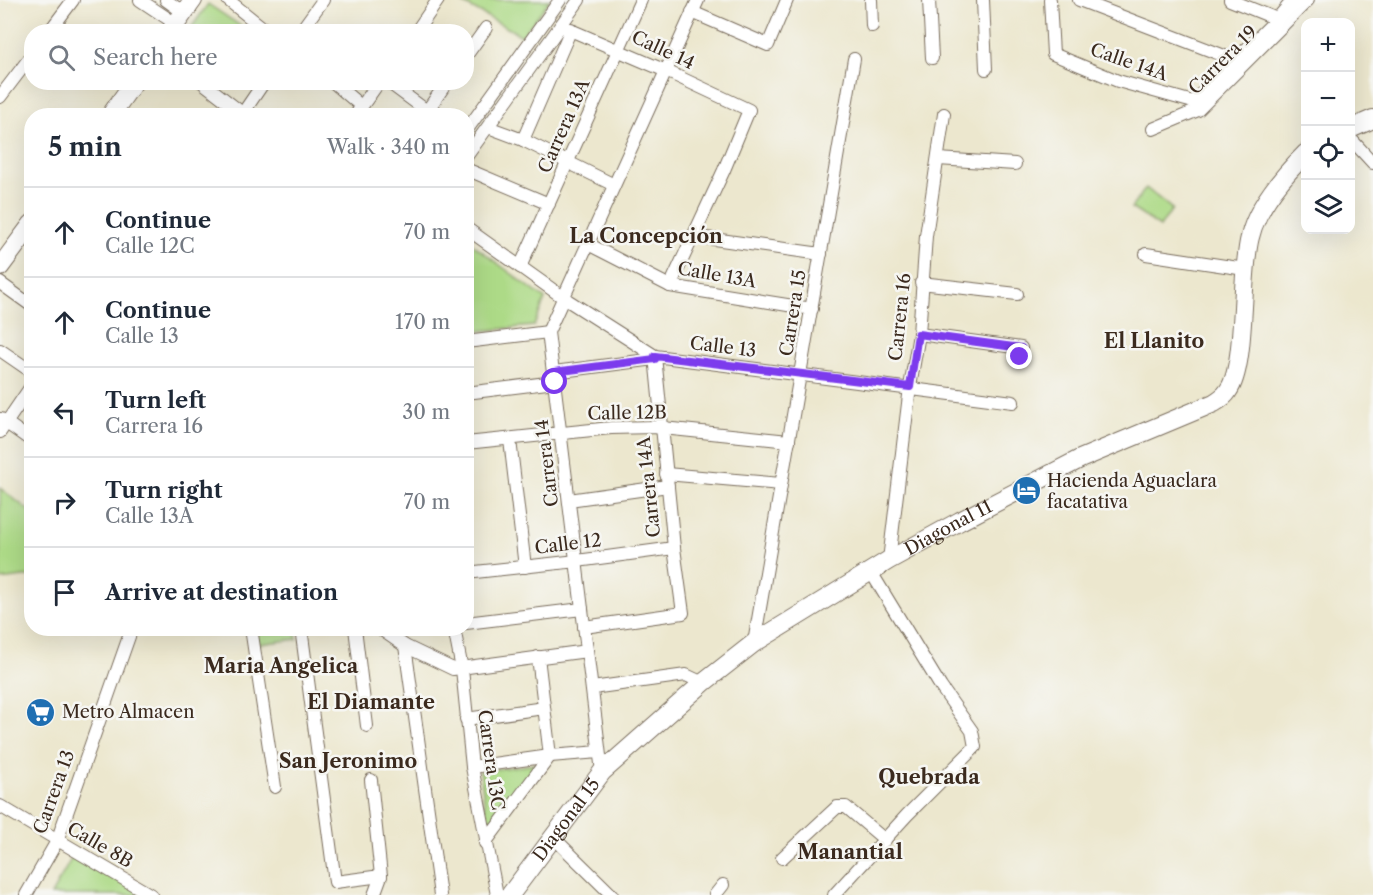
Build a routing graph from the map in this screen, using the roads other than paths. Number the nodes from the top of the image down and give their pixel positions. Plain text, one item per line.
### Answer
1 (73, 0) edge
2 (140, 0) edge
3 (166, 0) edge
4 (228, 0) edge
5 (323, 0) edge
6 (438, 0) edge
7 (560, 0) edge
8 (579, 0) edge
9 (641, 0) edge
10 (698, 0) edge
11 (787, 0) edge
12 (871, 0) edge
13 (928, 0) edge
14 (983, 0) edge
15 (1050, 0) edge
16 (1079, 0) edge
17 (1230, 0) edge
18 (1293, 0) edge
19 (1308, 0) edge
20 (692, 12) junction
21 (181, 17) edge
22 (1277, 19) junction
23 (55, 24) edge
24 (258, 24) edge
25 (306, 24) edge
26 (422, 24) edge
27 (872, 26) dead end
28 (566, 27) junction
29 (486, 28) dead end
30 (474, 45) edge
31 (619, 50) junction
32 (932, 58) dead end
33 (854, 59) dead end
34 (1236, 60) junction
35 (24, 66) edge
36 (986, 69) dead end
37 (666, 71) junction
38 (128, 90) edge
39 (212, 90) edge
40 (259, 90) edge
41 (340, 90) edge
42 (373, 90) edge
43 (399, 90) edge
44 (441, 90) edge
45 (0, 97) edge
46 (116, 108) edge
47 (234, 108) edge
48 (247, 108) edge
49 (355, 108) edge
50 (360, 108) edge
51 (423, 108) edge
52 (429, 108) edge
53 (944, 114) dead end
54 (1373, 119) edge
55 (474, 120) edge
56 (488, 127) junction
57 (1355, 127) edge
58 (1153, 129) dead end
59 (523, 140) junction
60 (1355, 143) edge
61 (474, 146) edge
62 (1301, 157) edge
63 (939, 159) junction
64 (568, 162) junction
65 (1373, 163) edge
66 (1015, 164) dead end
67 (474, 172) edge
68 (614, 185) junction
69 (549, 204) junction
70 (474, 234) edge
71 (692, 236) junction
72 (24, 240) edge
73 (588, 244) junction
74 (821, 254) junction
75 (1146, 255) dead end
76 (0, 267) edge
77 (520, 267) junction
78 (1245, 269) junction
79 (0, 283) edge
80 (921, 283) junction
81 (670, 286) junction
82 (1017, 294) dead end
83 (564, 297) junction
84 (24, 300) edge
85 (812, 309) junction
86 (548, 332) junction
87 (918, 334) junction
88 (474, 341) edge
89 (0, 350) edge
90 (1020, 357) dead end
91 (655, 358) junction
92 (24, 366) edge
93 (801, 375) junction
94 (555, 377) junction
95 (910, 387) junction
96 (474, 392) edge
97 (24, 395) edge
98 (1013, 402) dead end
99 (2, 424) edge
100 (661, 429) junction
101 (561, 434) junction
102 (24, 436) edge
103 (510, 440) junction
104 (789, 441) junction
105 (474, 442) edge
106 (667, 480) junction
107 (781, 484) junction
108 (569, 500) junction
109 (674, 548) junction
110 (889, 560) junction
111 (577, 561) junction
112 (525, 567) junction
113 (474, 572) edge
114 (871, 572) junction
115 (582, 609) junction
116 (474, 622) edge
117 (584, 627) junction
118 (129, 636) edge
119 (252, 636) edge
120 (303, 636) edge
121 (356, 636) edge
122 (391, 636) edge
123 (456, 636) edge
124 (754, 643) junction
125 (405, 646) junction
126 (587, 651) junction
127 (538, 657) junction
128 (462, 669) junction
129 (703, 683) junction
130 (592, 688) junction
131 (544, 708) junction
132 (466, 719) junction
133 (367, 726) dead end
134 (599, 753) junction
135 (550, 756) junction
136 (472, 767) junction
137 (602, 772) junction
138 (371, 780) dead end
139 (275, 787) dead end
140 (0, 806) edge
141 (553, 837) junction
142 (885, 840) junction
143 (57, 841) junction
144 (486, 843) junction
145 (782, 858) dead end
146 (381, 876) junction
147 (26, 895) edge
148 (151, 895) edge
149 (374, 895) edge
150 (440, 895) edge
151 (497, 895) edge
152 (510, 895) edge
153 (612, 895) edge
154 (834, 895) edge

1 - 23 street
2 - 21 street
3 - 21 street
4 - 24 street
5 - 25 street
6 - 26 street
7 - 55 street
8 - 28 street
9 - 31 street, Carrera 13A
10 - 20 street
11 - 20 street
12 - 27 street
13 - 32 street
14 - 36 street
15 - 34 street, Calle 14A
16 - 34 street
17 - 22 street
18 - 22 street
19 - 58 street, Carrera 19
20 - 37 street
22 - 34 street
28 - 31 street, Calle 14
28 - 56 street
28 - 59 street
29 - 30 street
31 - 37 street, Calle 14
31 - 64 street, Carrera 13A
33 - 74 street, Carrera 15
35 - 45 street
37 - 68 street
37 - 71 street, Calle 14
38 - 46 street
39 - 47 street
40 - 48 street
41 - 49 street
42 - 50 street
43 - 51 street
44 - 52 street
53 - 63 street, Carrera 16
54 - 57 street
56 - 59 street
56 - 61 street
59 - 64 street
60 - 65 street
62 - 78 street, Diagonal 11
63 - 66 street
63 - 80 street, Carrera 16
64 - 68 street
64 - 69 street, Carrera 13A
67 - 69 street
68 - 73 street
69 - 77 street, Carrera 13A
70 - 77 street, Calle 13
71 - 74 street
71 - 81 street
72 - 76 street
73 - 81 street, Calle 13A
73 - 83 street
74 - 85 street, Carrera 15
75 - 78 street
77 - 83 street, Calle 13
78 - 110 street, Diagonal 11
79 - 84 street
80 - 82 street
80 - 87 street, Carrera 16
81 - 85 street, Calle 13A
83 - 86 street
83 - 91 street, Calle 13
85 - 93 street, Carrera 15
86 - 88 street
86 - 94 street, Carrera 14
87 - 90 street
87 - 95 street, Carrera 16
89 - 92 street
91 - 93 street, Calle 13
91 - 94 street
91 - 100 street, Carrera 14A
93 - 95 street, Calle 13
93 - 104 street, Carrera 15
94 - 96 street
94 - 101 street, Carrera 14
95 - 98 street, Calle 13
95 - 110 street, Carrera 16
97 - 99 street
99 - 102 street
100 - 101 street, Calle 12B
100 - 104 street, Calle 12B
100 - 106 street, Carrera 14A
101 - 103 street, Calle 12B
101 - 108 street, Carrera 14
103 - 105 street, Calle 12B
103 - 112 street
104 - 107 street, Carrera 15
106 - 107 street
106 - 108 street
106 - 109 street, Carrera 14A
107 - 124 street, Carrera 15
108 - 111 street, Carrera 14
109 - 111 street, Calle 12
109 - 117 street, Carrera 14A
110 - 114 street, Diagonal 11
111 - 112 street, Calle 12
111 - 115 street, Carrera 14
112 - 113 street, Calle 12
114 - 124 street, Diagonal 11
114 - 142 street
115 - 116 street
115 - 117 street, Carrera 14
117 - 126 street, Carrera 14
118 - 143 street, Carrera 13
119 - 139 street
120 - 146 street
121 - 133 street
122 - 125 street
123 - 128 street, Carrera 13C
124 - 129 street, Diagonal 11
125 - 128 street
125 - 150 street
126 - 127 street
126 - 130 street, Carrera 14
127 - 128 street
127 - 131 street
128 - 132 street, Carrera 13C
129 - 130 street
129 - 137 street, Diagonal 11
130 - 134 street, Carrera 14
131 - 132 street
131 - 135 street
132 - 136 street, Carrera 13C
134 - 135 street
134 - 137 street, Carrera 14
135 - 136 street
135 - 144 street
136 - 144 street, Carrera 13C
137 - 141 street, Diagonal 15
138 - 146 street
140 - 143 street, Calle 8B
141 - 152 street, Diagonal 15
141 - 153 street
142 - 145 street
142 - 154 street
143 - 147 street, Carrera 13
143 - 148 street, Calle 8B
144 - 151 street, Carrera 13C
146 - 149 street

